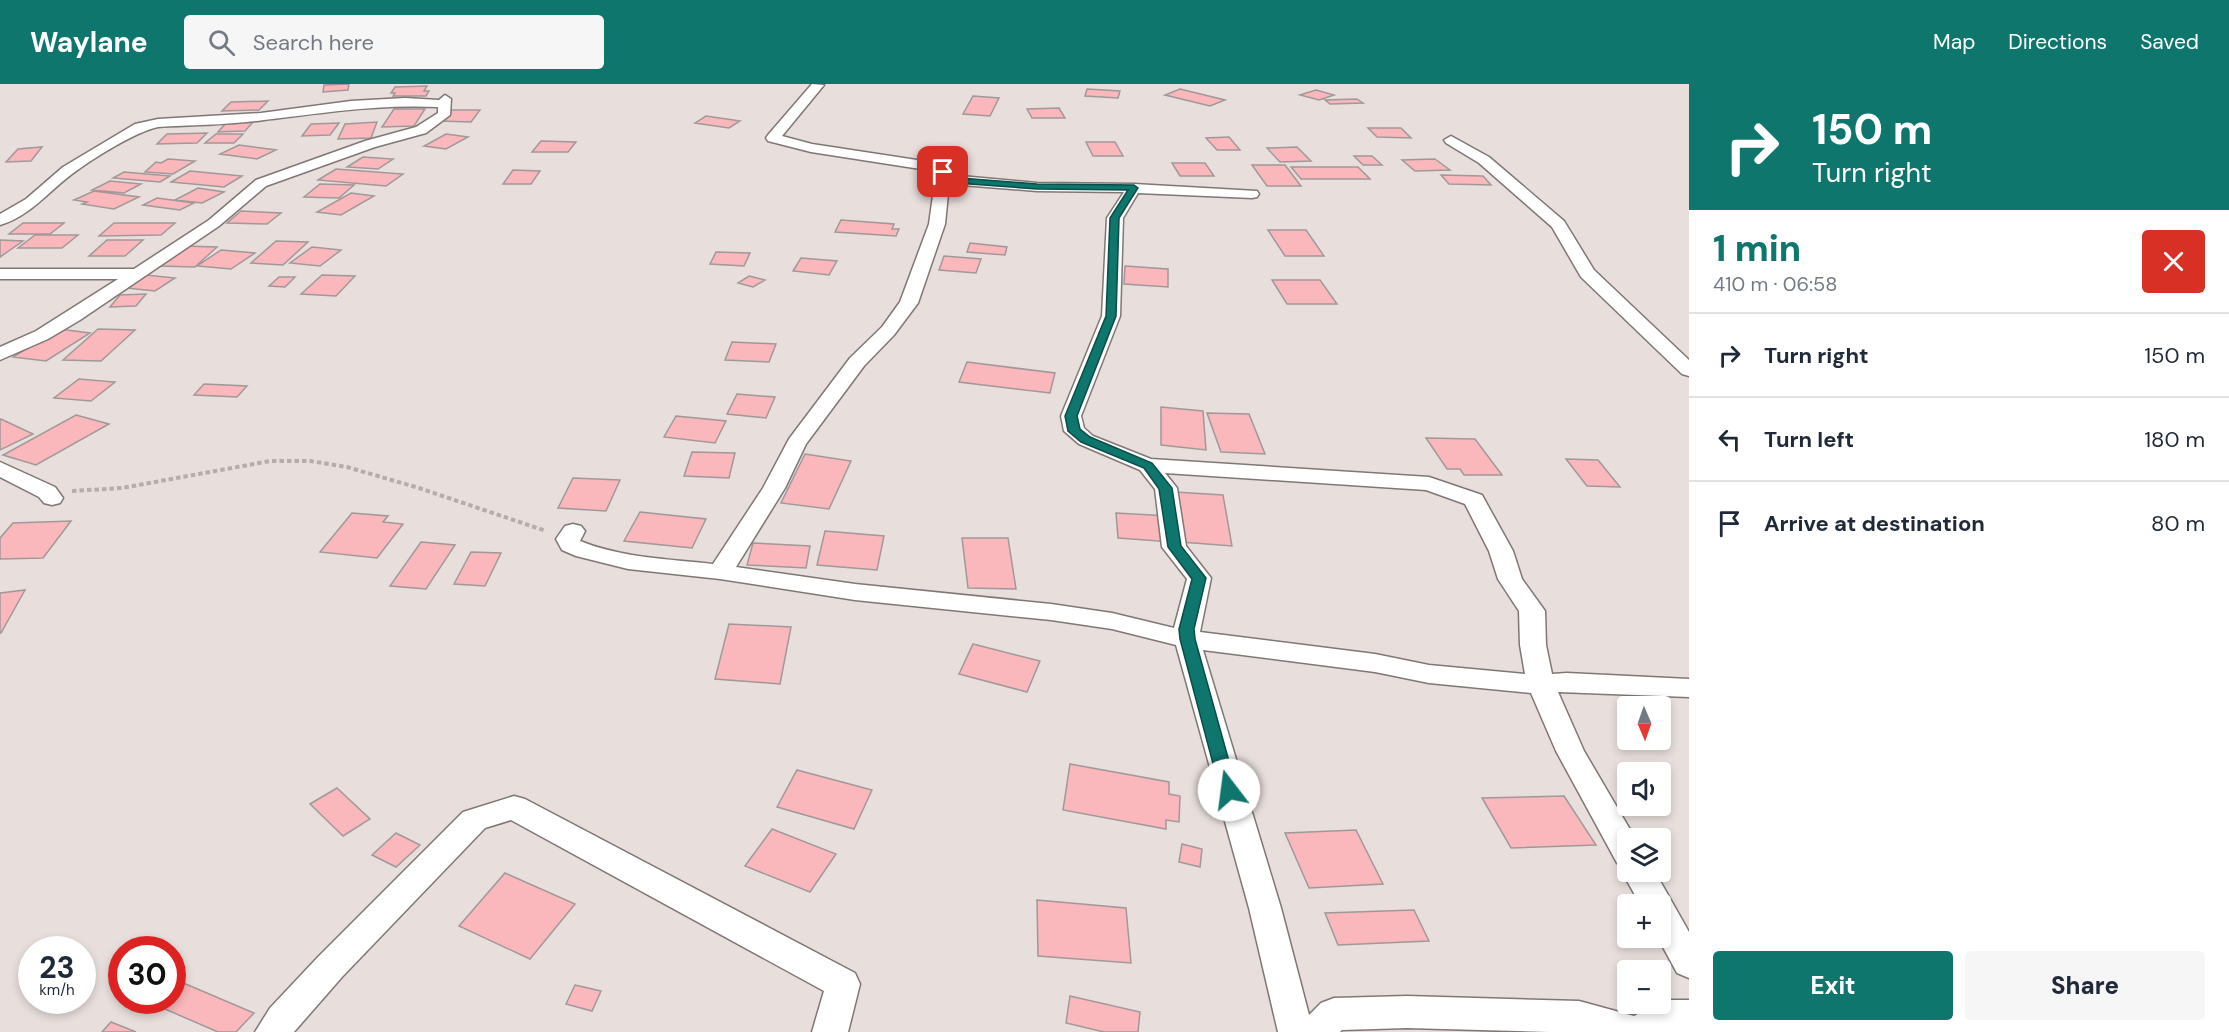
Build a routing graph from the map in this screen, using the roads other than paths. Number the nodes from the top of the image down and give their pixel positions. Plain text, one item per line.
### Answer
1 (818, 85) edge
2 (1451, 140) dead end
3 (942, 180) junction
4 (1134, 188) junction
5 (1252, 194) dead end
6 (0, 220) edge
7 (0, 274) edge
8 (136, 274) junction
9 (0, 354) edge
10 (1689, 370) edge
11 (1148, 465) junction
12 (0, 469) edge
13 (50, 495) road end
14 (570, 535) road end
15 (720, 572) junction
16 (1187, 639) junction
17 (1541, 685) junction
18 (1689, 688) edge
19 (1617, 835) edge
20 (1671, 931) edge
21 (1689, 963) edge
22 (1689, 1016) edge
23 (273, 1032) edge
24 (830, 1032) edge
25 (1296, 1032) edge
26 (1316, 1032) edge
27 (1634, 1032) edge
28 (1640, 1032) edge

1 - 3 street
2 - 10 street
3 - 4 street
3 - 15 street
4 - 5 street
4 - 11 street
6 - 8 street
7 - 8 street
8 - 9 street
11 - 16 street
11 - 17 street
12 - 13 street
14 - 15 street
15 - 16 street
16 - 17 street
16 - 25 street
17 - 18 street
17 - 19 street
20 - 21 street
22 - 28 street
23 - 24 street
26 - 27 street

